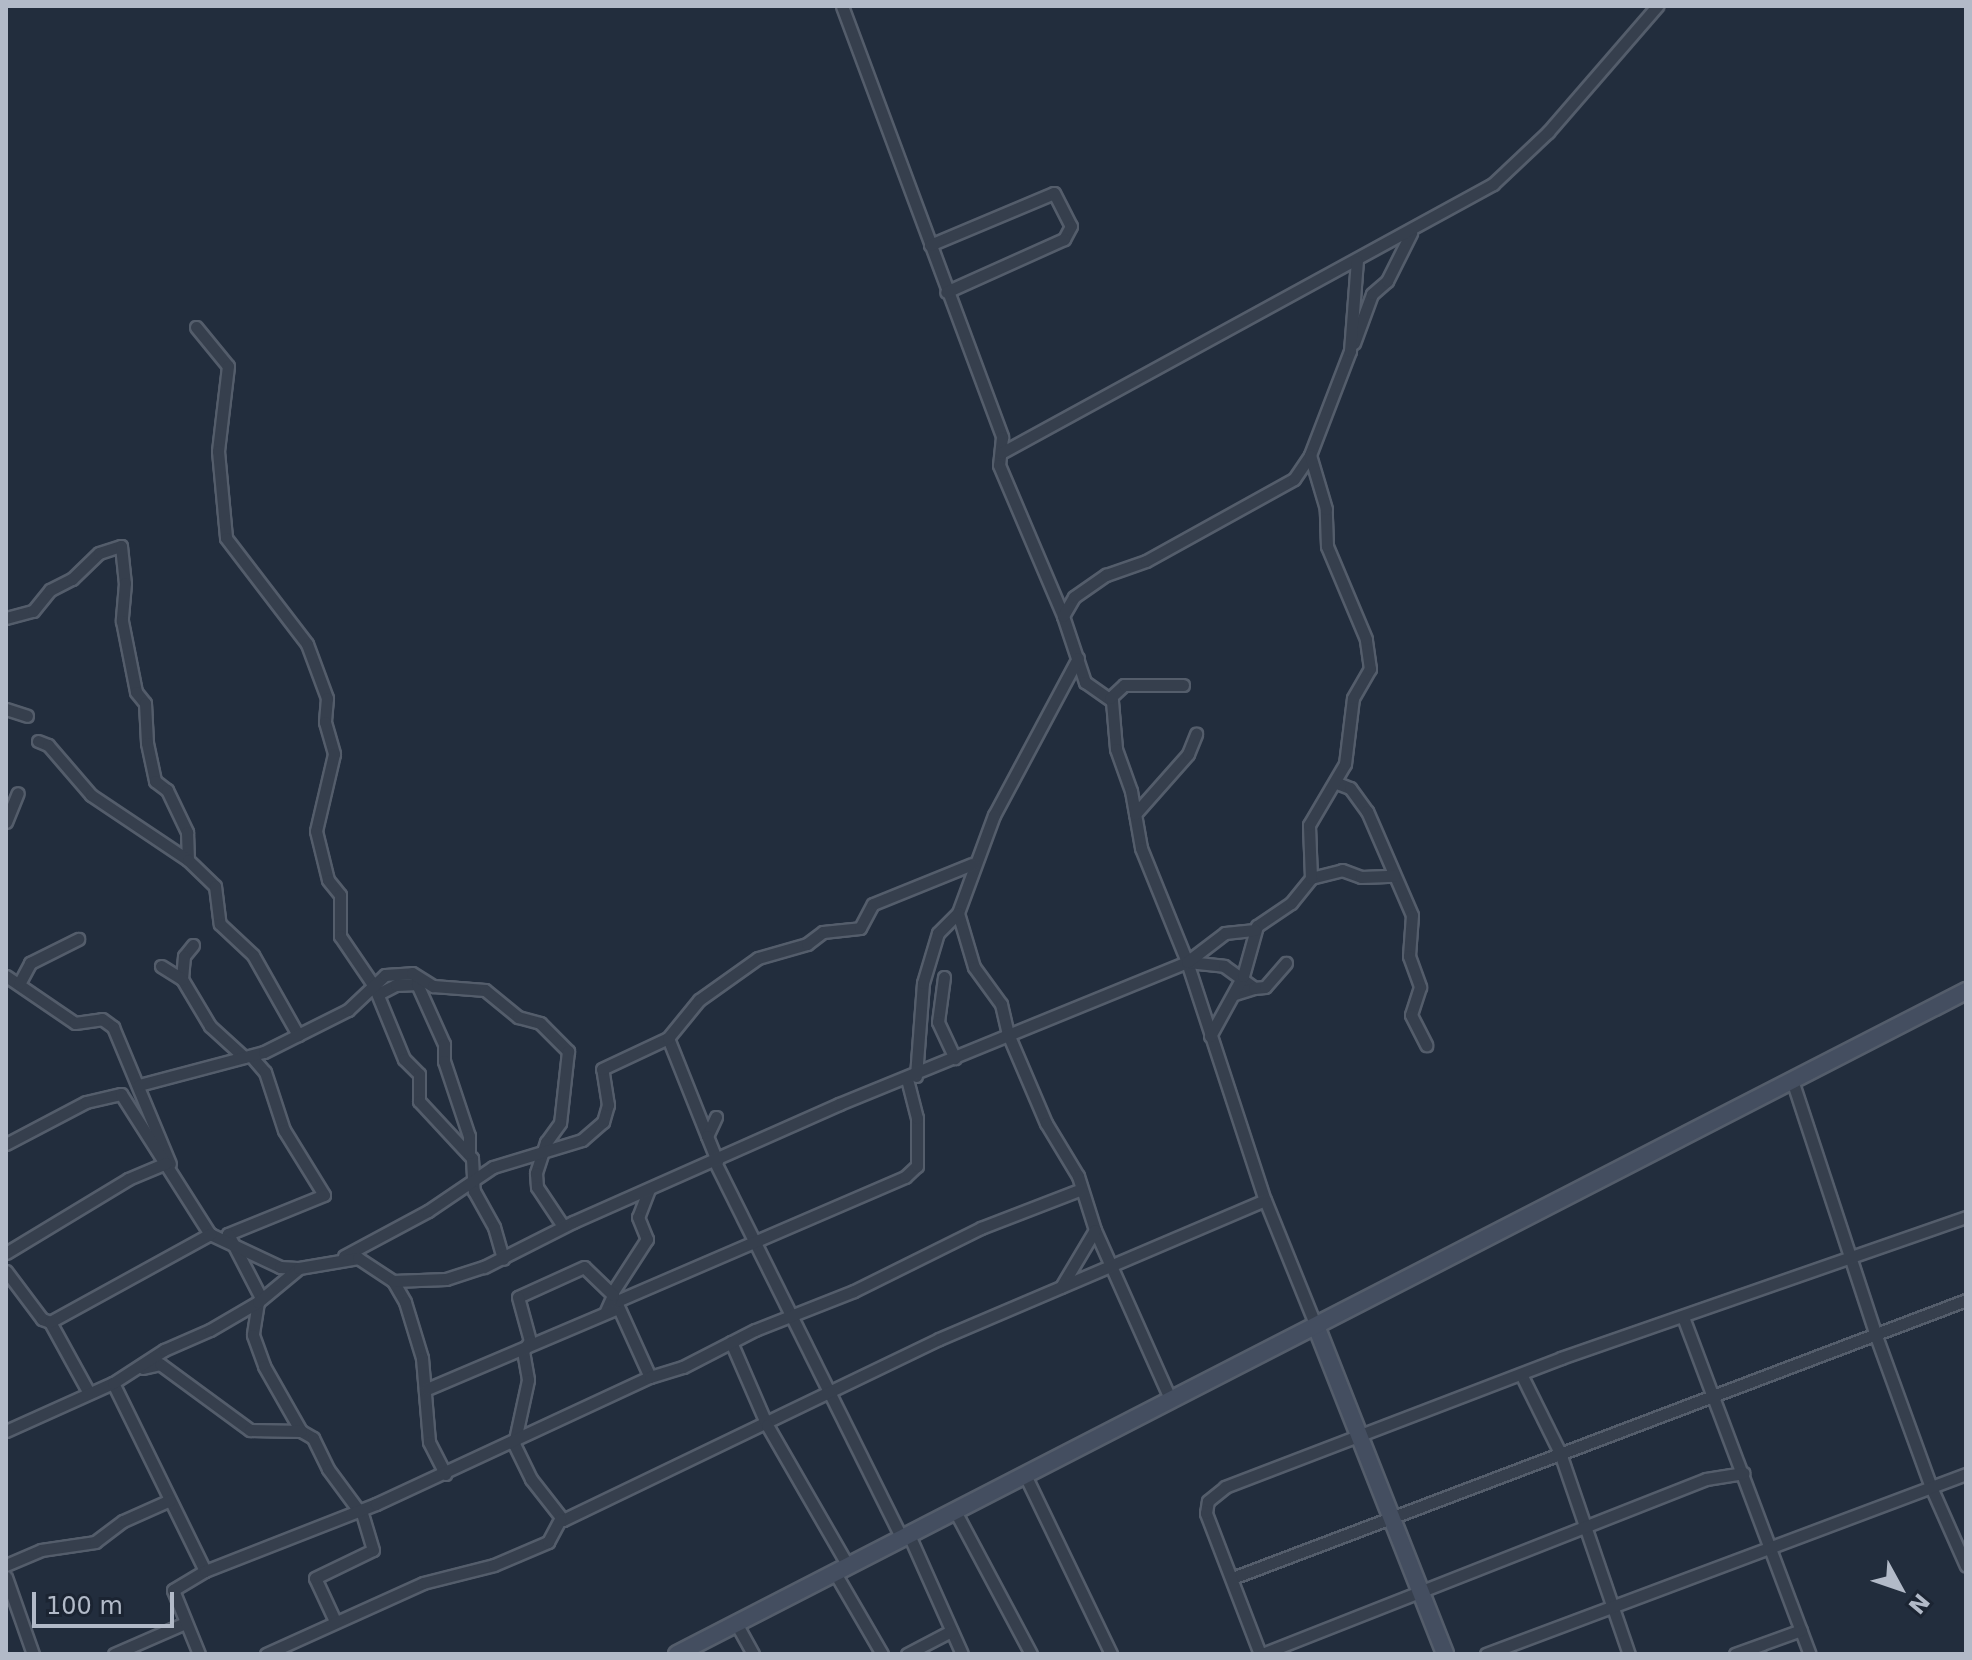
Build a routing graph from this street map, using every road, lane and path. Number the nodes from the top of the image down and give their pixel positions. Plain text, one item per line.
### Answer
1 (842, 6) edge
2 (1657, 6) edge
3 (1412, 231) junction
4 (930, 245) junction
5 (1357, 261) junction
6 (946, 292) junction
7 (196, 327) dead end
8 (1350, 351) junction
9 (1001, 453) junction
10 (1310, 455) junction
11 (1063, 616) junction
12 (6, 618) edge
13 (1078, 658) junction
14 (1183, 685) dead end
15 (1110, 698) junction
16 (6, 709) edge
17 (27, 716) dead end
18 (1196, 734) dead end
19 (38, 741) dead end
20 (1337, 783) junction
21 (18, 793) dead end
22 (1135, 814) junction
23 (6, 822) edge
24 (188, 860) junction
25 (972, 864) junction
26 (1394, 876) junction
27 (1311, 878) junction
28 (958, 913) junction
29 (1255, 930) junction
30 (78, 939) dead end
31 (193, 945) dead end
32 (1187, 962) junction
33 (1286, 963) dead end
34 (161, 966) dead end
35 (6, 976) edge
36 (1243, 976) junction
37 (944, 977) dead end
38 (182, 979) junction
39 (19, 984) junction
40 (1254, 988) junction
41 (376, 990) junction
42 (1966, 991) edge
43 (1234, 994) junction
44 (1008, 1034) junction
45 (298, 1035) junction
46 (668, 1038) junction
47 (1210, 1038) junction
48 (1426, 1045) dead end
49 (254, 1057) junction
50 (955, 1058) junction
51 (911, 1078) junction
52 (1793, 1083) junction
53 (139, 1085) junction
54 (716, 1117) dead end
55 (707, 1136) junction
56 (6, 1144) edge
57 (542, 1151) junction
58 (469, 1153) junction
59 (716, 1161) junction
60 (168, 1166) junction
61 (471, 1181) junction
62 (649, 1189) junction
63 (1079, 1190) junction
64 (1265, 1200) junction
65 (1966, 1217) edge
66 (563, 1226) junction
67 (1095, 1230) junction
68 (210, 1234) junction
69 (228, 1239) junction
70 (757, 1242) junction
71 (6, 1253) edge
72 (341, 1257) junction
73 (503, 1259) junction
74 (1853, 1259) junction
75 (1112, 1264) junction
76 (299, 1268) junction
77 (6, 1271) edge
78 (393, 1281) junction
79 (1061, 1287) junction
80 (260, 1300) junction
81 (1966, 1300) edge
82 (617, 1302) junction
83 (795, 1316) junction
84 (1683, 1317) junction
85 (50, 1322) junction
86 (1316, 1326) junction
87 (1876, 1336) junction
88 (530, 1341) junction
89 (731, 1342) junction
90 (128, 1375) junction
91 (1522, 1376) junction
92 (650, 1377) junction
93 (113, 1383) junction
94 (427, 1389) junction
95 (830, 1392) junction
96 (89, 1393) junction
97 (1715, 1394) junction
98 (1171, 1401) junction
99 (767, 1425) junction
100 (6, 1431) edge
101 (301, 1431) junction
102 (1359, 1433) junction
103 (514, 1444) junction
104 (1735, 1451) junction
105 (1560, 1453) junction
106 (1744, 1473) junction
107 (445, 1474) junction
108 (1727, 1474) junction
109 (1966, 1474) edge
110 (1025, 1475) junction
111 (1931, 1487) junction
112 (170, 1500) junction
113 (360, 1511) junction
114 (955, 1511) junction
115 (1394, 1517) junction
116 (560, 1519) junction
117 (1585, 1529) junction
118 (905, 1537) junction
119 (1771, 1548) junction
120 (6, 1565) edge
121 (1966, 1566) edge
122 (841, 1570) junction
123 (205, 1571) junction
124 (6, 1577) edge
125 (1235, 1577) junction
126 (1421, 1590) junction
127 (1613, 1607) junction
128 (335, 1621) junction
129 (185, 1623) junction
130 (737, 1625) junction
131 (1801, 1630) junction
132 (951, 1631) junction
133 (33, 1654) edge
134 (114, 1654) edge
135 (199, 1654) edge
136 (266, 1654) edge
137 (679, 1654) edge
138 (753, 1654) edge
139 (882, 1654) edge
140 (907, 1654) edge
141 (962, 1654) edge
142 (1031, 1654) edge
143 (1111, 1654) edge
144 (1261, 1654) edge
145 (1445, 1654) edge
146 (1486, 1654) edge
147 (1629, 1654) edge
148 (1735, 1654) edge
149 (1810, 1654) edge

1 - 4 street
2 - 3 street
3 - 5 street
3 - 8 street
4 - 6 street
4 - 6 street
5 - 8 street
5 - 9 street
6 - 9 street
7 - 41 street
8 - 10 street
9 - 11 street
10 - 11 street
10 - 20 street
11 - 13 street
12 - 24 street
13 - 15 street
13 - 25 street
14 - 15 street
15 - 22 street
16 - 17 street
18 - 22 street
19 - 24 street
20 - 26 street
20 - 27 street
21 - 23 street
22 - 32 street
24 - 45 street
25 - 28 street
25 - 46 street
26 - 27 street
26 - 48 street
27 - 29 street
28 - 44 street
28 - 51 street
29 - 32 street
29 - 36 street
30 - 39 street
31 - 38 street
32 - 36 street
32 - 44 street
32 - 47 street
33 - 40 street
34 - 38 street
35 - 39 street
36 - 40 street
36 - 43 street
37 - 50 street
38 - 49 street
39 - 53 street
40 - 43 street
41 - 45 street
41 - 57 street
41 - 58 street
41 - 58 street
42 - 52 main road
43 - 47 street
44 - 50 street
44 - 63 street
45 - 49 street
46 - 55 street
46 - 57 street
47 - 64 street
49 - 53 street
49 - 69 street
50 - 51 street
51 - 59 street
51 - 70 street
52 - 74 street
52 - 86 main road
53 - 60 street
54 - 55 street
55 - 59 street
56 - 60 street
57 - 61 street
57 - 66 street
58 - 61 street
59 - 62 street
59 - 70 street
60 - 68 street
60 - 71 street
61 - 72 street
61 - 73 street
62 - 66 street
62 - 82 street
63 - 67 street
63 - 83 street
64 - 75 street
64 - 86 street
65 - 74 street
66 - 73 street
67 - 75 street
67 - 79 street
68 - 69 street
68 - 85 street
69 - 76 street
69 - 80 street
70 - 82 street
70 - 83 street
72 - 76 street
72 - 78 street
73 - 78 street
74 - 84 street
74 - 87 street
75 - 79 street
75 - 98 street
76 - 80 street
77 - 85 street
78 - 94 street
79 - 95 street
80 - 90 street
80 - 101 street
81 - 87 street
82 - 88 street
82 - 88 street
82 - 92 street
83 - 89 street
83 - 95 street
84 - 91 street
84 - 97 street
85 - 96 street
86 - 98 main road
86 - 102 main road
87 - 97 street
87 - 111 street
88 - 94 street
88 - 103 street
89 - 92 street
89 - 99 street
90 - 93 street
90 - 101 street
91 - 102 street
91 - 105 street
92 - 103 street
93 - 96 street
93 - 112 street
94 - 107 street
95 - 99 street
95 - 118 street
96 - 100 street
97 - 104 street
97 - 105 street
98 - 110 main road
99 - 116 street
99 - 122 street
101 - 113 street
102 - 115 main road
102 - 125 street
103 - 107 street
103 - 116 street
104 - 106 street
104 - 108 street
105 - 115 street
105 - 117 street
106 - 108 street
106 - 119 street
107 - 113 street
108 - 117 street
109 - 111 street
110 - 114 main road
110 - 143 street
111 - 119 street
111 - 121 street
112 - 120 street
112 - 123 street
113 - 123 street
113 - 128 street
114 - 118 main road
114 - 142 street
115 - 125 street
115 - 126 main road
116 - 128 street
117 - 126 street
117 - 127 street
118 - 122 main road
118 - 132 street
119 - 127 street
119 - 131 street
122 - 130 main road
122 - 139 street
123 - 129 street
124 - 133 street
125 - 144 street
126 - 144 street
126 - 145 main road
127 - 146 street
127 - 147 street
128 - 136 street
129 - 134 street
129 - 135 street
130 - 137 main road
130 - 138 street
131 - 148 street
131 - 149 street
132 - 140 street
132 - 141 street

